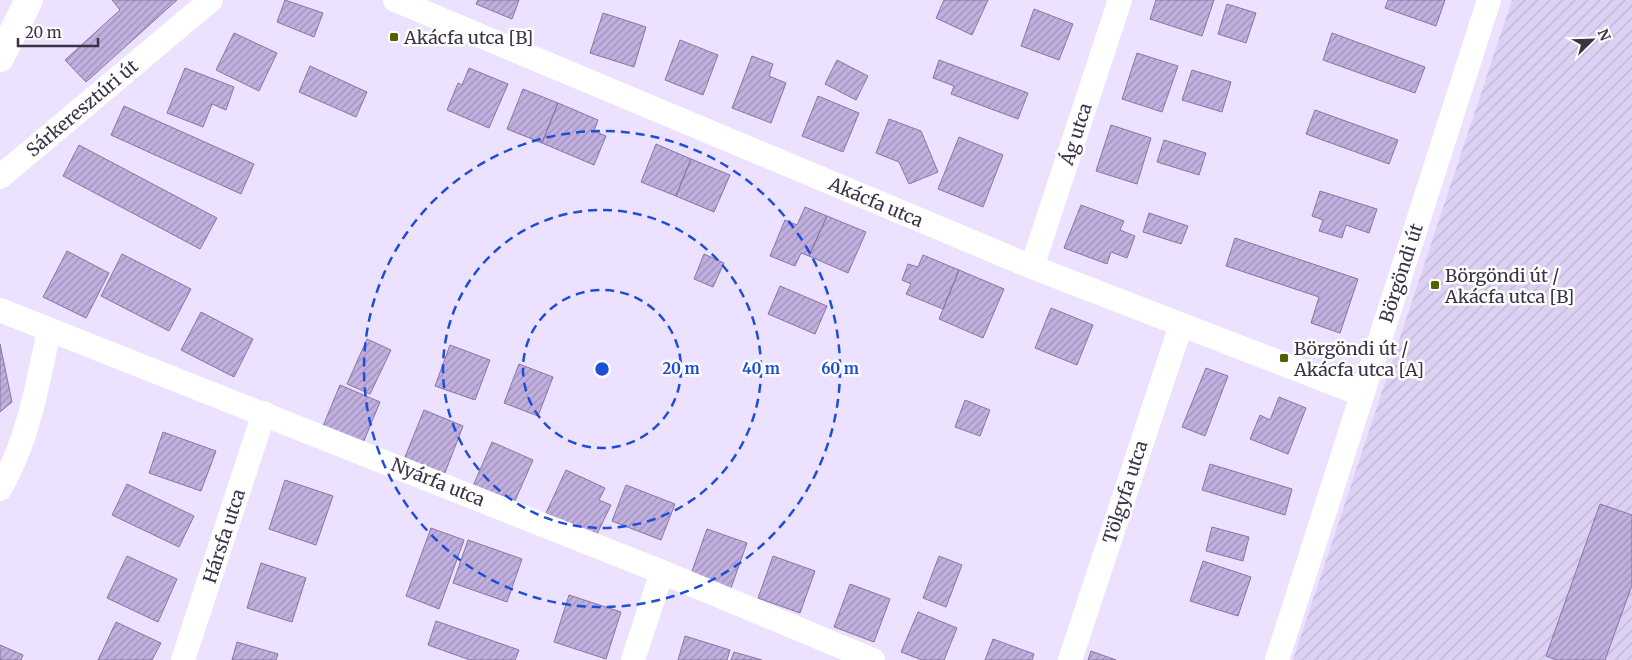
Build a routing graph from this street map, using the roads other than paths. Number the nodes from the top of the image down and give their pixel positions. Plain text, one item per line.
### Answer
1 (29, 0) edge
2 (211, 0) edge
3 (395, 0) edge
4 (1120, 0) edge
5 (1489, 0) edge
6 (0, 58) edge
7 (0, 177) edge
8 (1032, 267) junction
9 (0, 310) edge
10 (1181, 325) junction
11 (50, 330) junction
12 (1362, 394) junction
13 (264, 413) junction
14 (0, 489) edge
15 (662, 572) junction
16 (183, 660) edge
17 (633, 660) edge
18 (873, 660) edge
19 (1070, 660) edge
20 (1277, 660) edge

1 - 6 main road
2 - 7 street, Sárkeresztúri út
3 - 8 street, Akácfa utca
4 - 8 street, Ág utca
5 - 12 street, Börgöndi út
8 - 10 street, Akácfa utca
9 - 11 street, Nyárfa utca
10 - 12 street, Akácfa utca
10 - 19 street, Tölgyfa utca
11 - 13 street, Nyárfa utca
11 - 14 street
12 - 20 street, Börgöndi út
13 - 15 street, Nyárfa utca
13 - 16 street, Hársfa utca
15 - 17 street
15 - 18 street, Nyárfa utca

